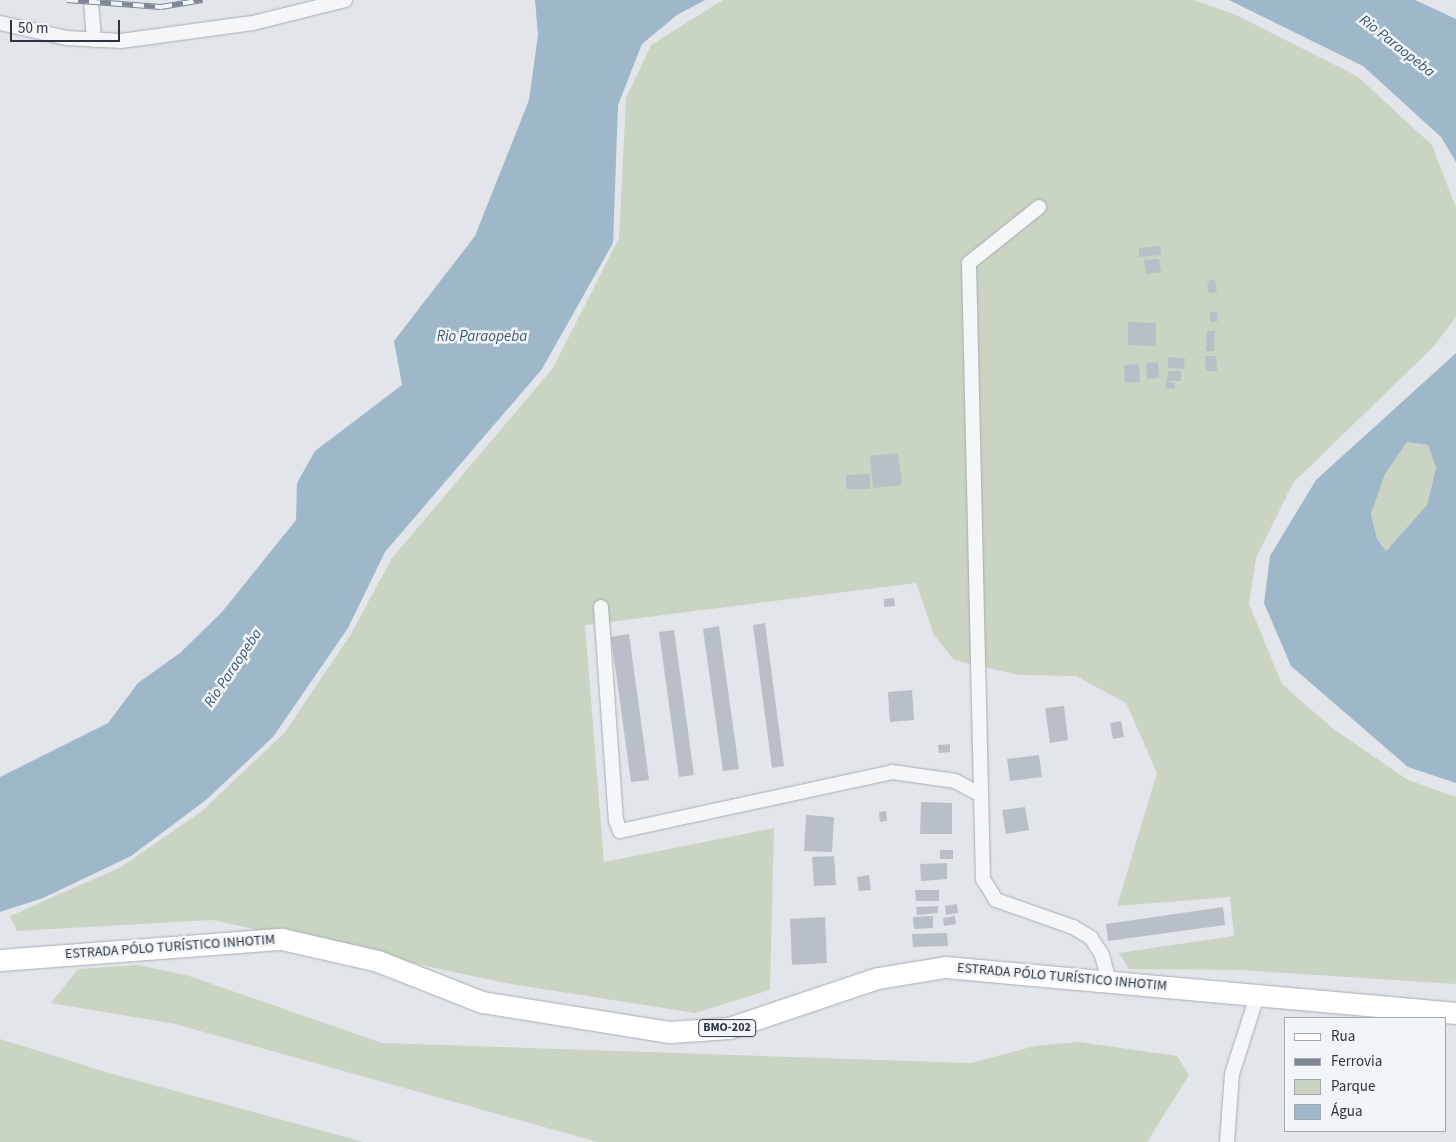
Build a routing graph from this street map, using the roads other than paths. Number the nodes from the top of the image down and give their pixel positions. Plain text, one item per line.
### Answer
1 (91, 0) edge
2 (345, 0) edge
3 (0, 23) edge
4 (94, 40) junction
5 (1040, 208) dead end
6 (601, 607) dead end
7 (978, 793) junction
8 (0, 960) edge
9 (1109, 981) junction
10 (1257, 996) junction
11 (1456, 1013) edge
12 (1226, 1142) edge

1 - 4 street
2 - 4 street
3 - 4 street
5 - 7 street
6 - 7 street
7 - 9 street
8 - 9 main road, ESTRADA PÓLO TURÍSTICO INHOTIM / BMO-202
9 - 10 main road, ESTRADA PÓLO TURÍSTICO INHOTIM / BMO-202
10 - 11 main road, ESTRADA PÓLO TURÍSTICO INHOTIM / BMO-202
10 - 12 street

